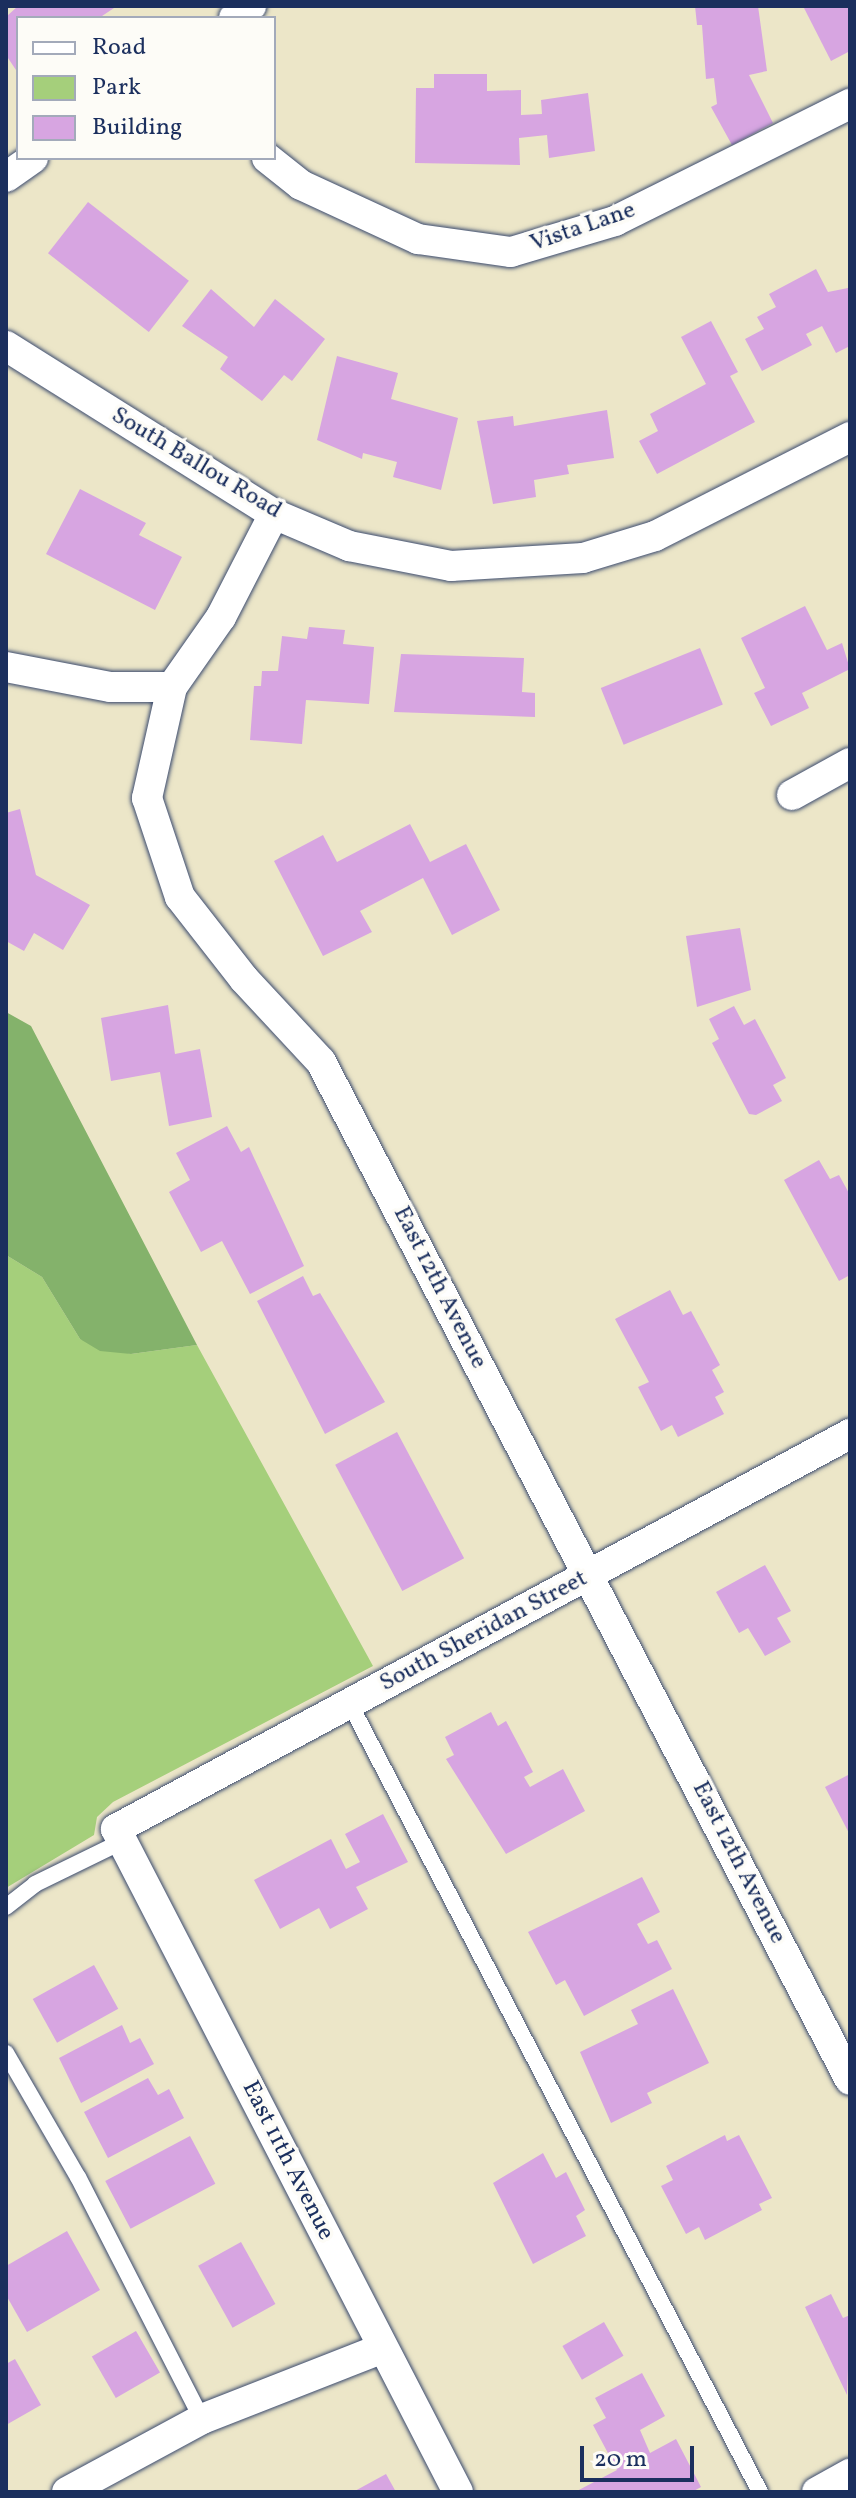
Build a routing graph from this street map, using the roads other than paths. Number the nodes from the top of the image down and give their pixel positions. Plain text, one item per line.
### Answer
1 (850, 104) edge
2 (30, 160) edge
3 (270, 160) edge
4 (6, 177) edge
5 (6, 346) edge
6 (850, 437) edge
7 (274, 514) junction
8 (6, 667) edge
9 (172, 687) junction
10 (850, 763) edge
11 (792, 795) dead end
12 (850, 1434) edge
13 (589, 1576) junction
14 (350, 1704) junction
15 (120, 1835) junction
16 (6, 1907) edge
17 (6, 2053) edge
18 (850, 2080) edge
19 (383, 2348) junction
20 (202, 2419) junction
21 (850, 2474) edge
22 (67, 2492) edge
23 (458, 2492) edge
24 (760, 2492) edge
25 (817, 2492) edge

1 - 3 street, Vista Lane
2 - 4 street
5 - 7 street, South Ballou Road
6 - 7 street, South Ballou Road
7 - 9 street, East 12th Avenue
8 - 9 street
9 - 13 street, East 12th Avenue
10 - 11 street
12 - 13 street, South Sheridan Street
13 - 14 street, South Sheridan Street
13 - 18 street, East 12th Avenue
14 - 15 street, South Sheridan Street
14 - 24 lane
15 - 16 lane
15 - 19 street, East 11th Avenue
17 - 20 lane
19 - 20 street
19 - 23 street, East 11th Avenue
20 - 22 street
21 - 25 street

